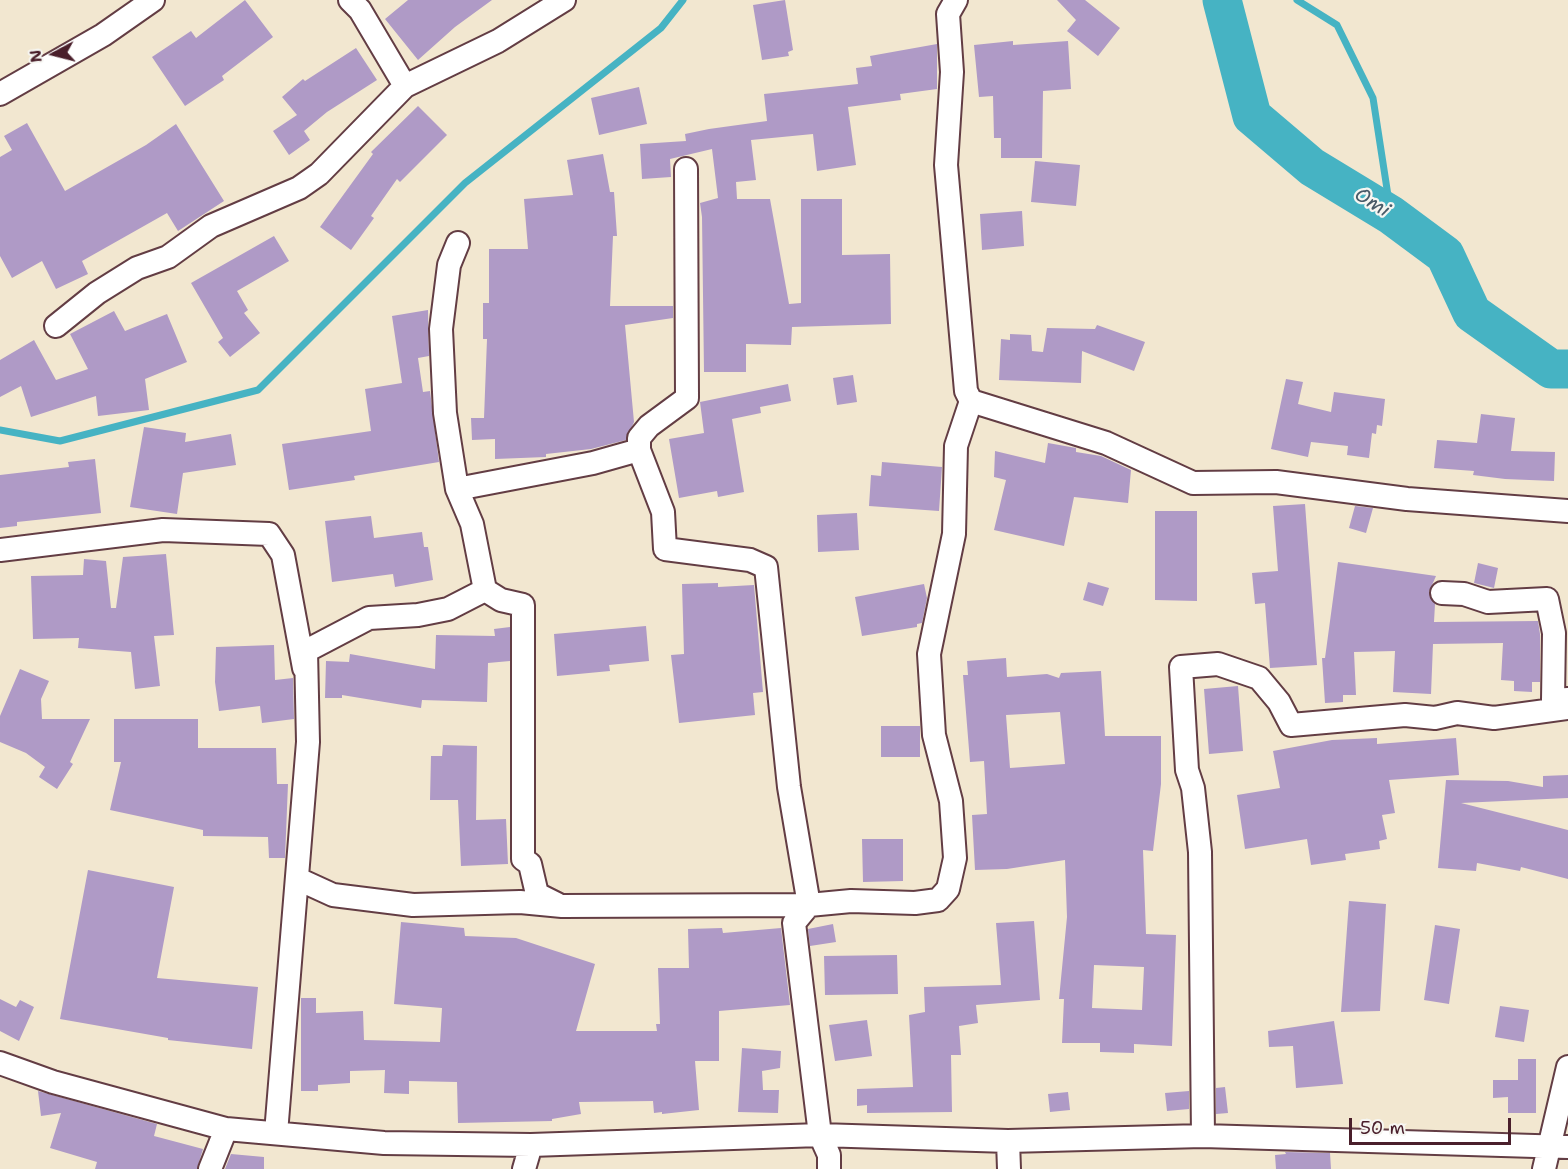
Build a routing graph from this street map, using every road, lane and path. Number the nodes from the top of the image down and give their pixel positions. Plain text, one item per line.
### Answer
1 (153, 0) edge
2 (351, 0) edge
3 (564, 0) edge
4 (956, 0) edge
5 (2, 85) edge
6 (405, 86) junction
7 (686, 169) dead end
8 (458, 243) dead end
9 (56, 326) dead end
10 (971, 401) junction
11 (639, 450) junction
12 (457, 489) junction
13 (1568, 511) edge
14 (0, 550) edge
15 (485, 590) junction
16 (1442, 593) dead end
17 (309, 690) junction
18 (1568, 699) edge
19 (1568, 708) edge
20 (523, 859) junction
21 (298, 879) junction
22 (333, 896) junction
23 (520, 902) junction
24 (808, 905) junction
25 (562, 906) junction
26 (293, 911) junction
27 (0, 1063) edge
28 (1568, 1067) edge
29 (226, 1129) junction
30 (276, 1133) junction
31 (820, 1135) junction
32 (1203, 1136) junction
33 (1008, 1141) junction
34 (531, 1145) junction
35 (1559, 1147) edge
36 (210, 1169) edge
37 (524, 1169) edge
38 (829, 1169) edge
39 (1009, 1169) edge
40 (1544, 1169) edge

1 - 5 street
2 - 6 street
3 - 6 street
4 - 10 street
6 - 9 street
7 - 11 street
8 - 12 street
10 - 13 street
10 - 24 street
11 - 12 street
11 - 24 street
12 - 15 street
14 - 17 street
15 - 17 street
15 - 20 street
16 - 18 street
17 - 21 street
19 - 32 street
20 - 23 street
20 - 25 street
21 - 22 street
21 - 26 street
22 - 23 street
22 - 26 street
23 - 25 street
24 - 25 street
24 - 31 street
26 - 30 street
27 - 29 street
28 - 35 street
29 - 30 street
29 - 36 street
30 - 34 street
31 - 33 street
31 - 34 street
31 - 38 street
32 - 33 street
32 - 35 street
33 - 39 street
34 - 37 street
35 - 40 street

